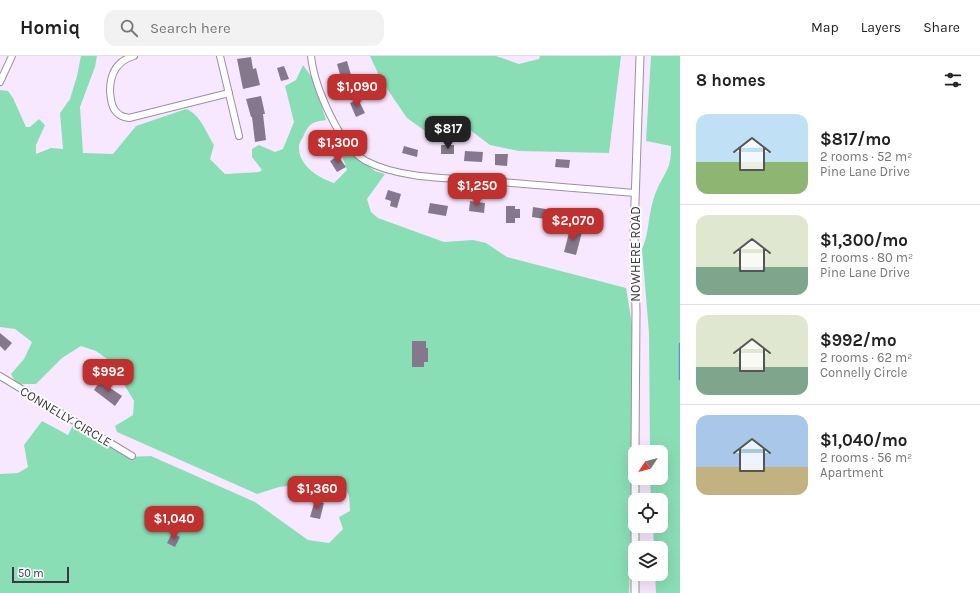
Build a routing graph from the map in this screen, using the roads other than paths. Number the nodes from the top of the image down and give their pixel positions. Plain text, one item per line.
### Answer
1 (12, 56) edge
2 (134, 56) edge
3 (220, 56) edge
4 (311, 56) edge
5 (640, 56) edge
6 (0, 82) edge
7 (229, 93) junction
8 (239, 136) dead end
9 (636, 193) junction
10 (0, 376) edge
11 (635, 445) edge
12 (132, 456) dead end
13 (635, 485) edge
14 (635, 593) edge

1 - 6 street
2 - 7 street
3 - 7 street
4 - 9 street
5 - 9 street, NOWHERE ROAD
7 - 8 street
9 - 11 street, NOWHERE ROAD
10 - 12 street, CONNELLY CIRCLE
13 - 14 street

